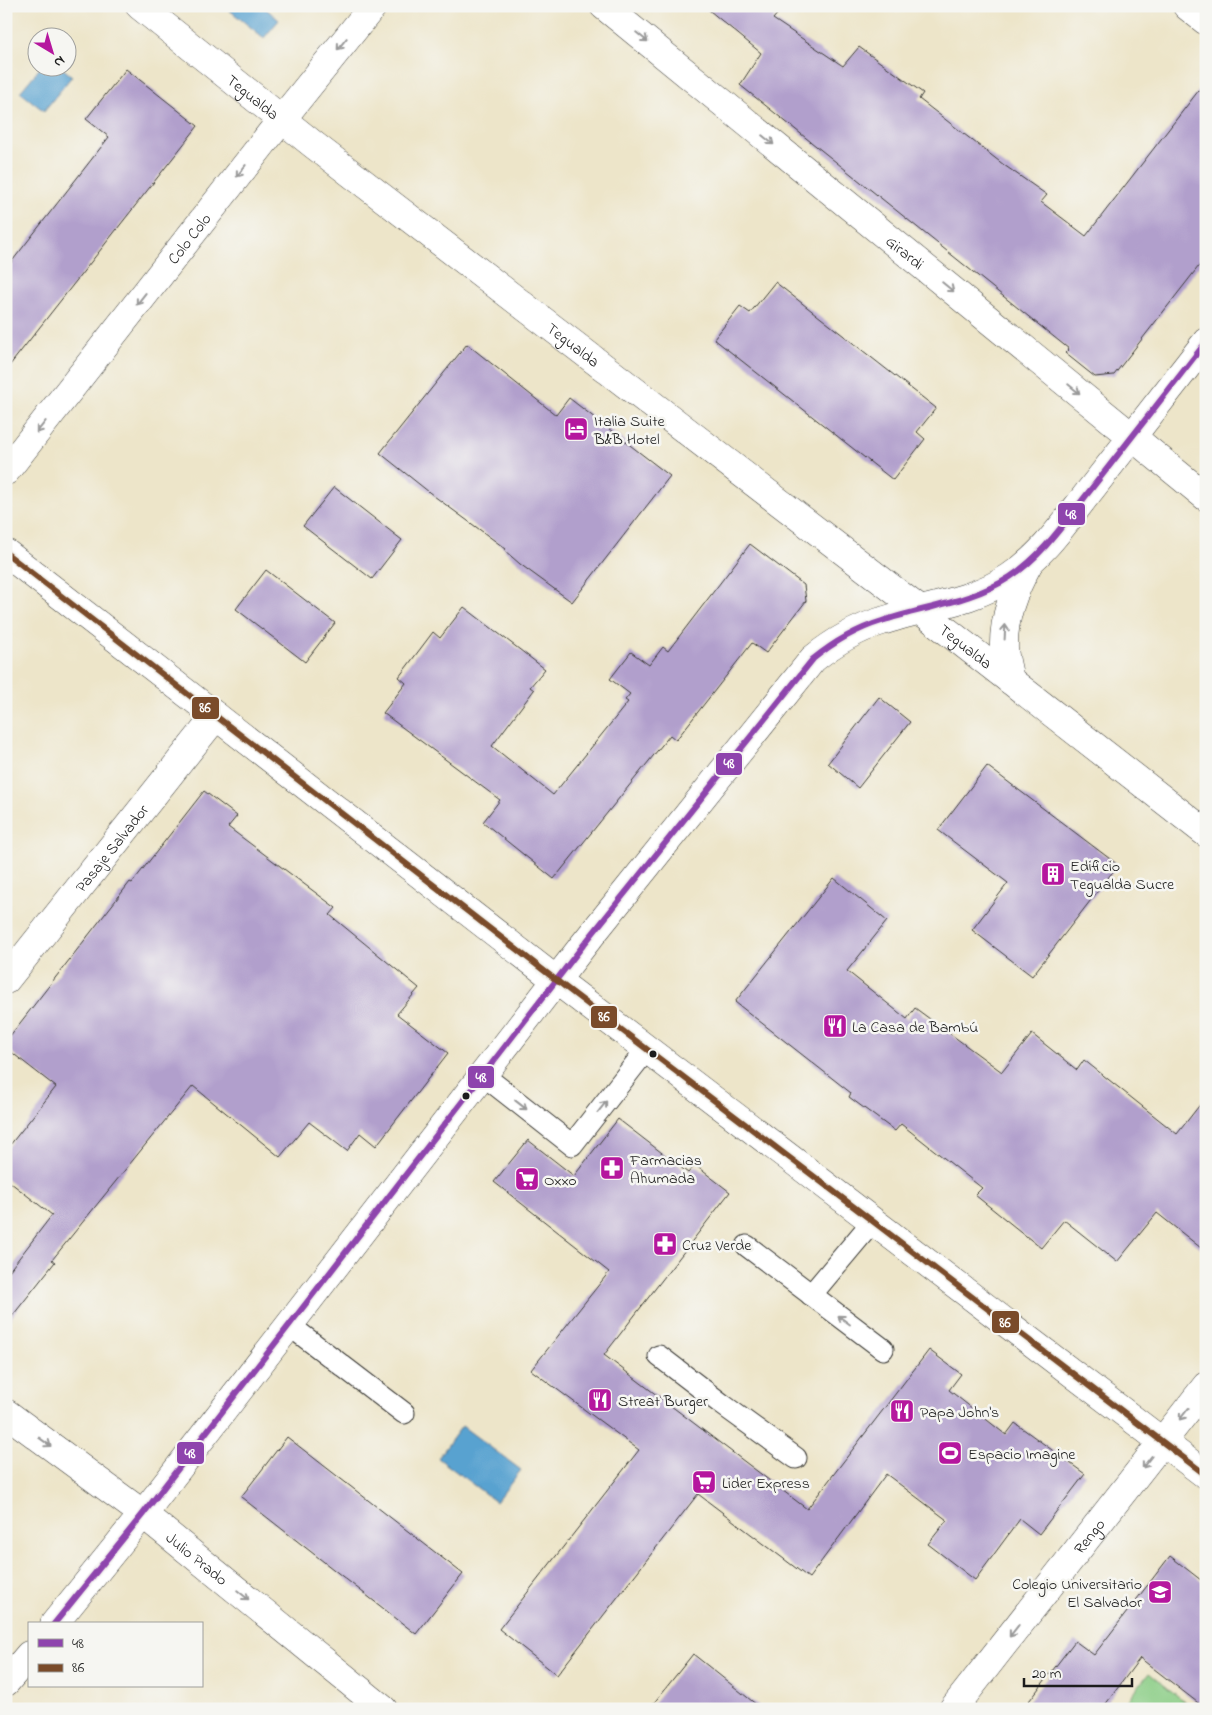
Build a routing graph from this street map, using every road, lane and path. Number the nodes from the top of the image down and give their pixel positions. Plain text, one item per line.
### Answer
1 (140, 6) edge
2 (373, 6) edge
3 (604, 6) edge
4 (1186, 6) edge
5 (1206, 21) edge
6 (282, 119) junction
7 (1206, 342) edge
8 (1132, 438) junction
9 (6, 471) edge
10 (1206, 498) edge
11 (6, 553) edge
12 (1028, 563) junction
13 (920, 610) junction
14 (1010, 680) junction
15 (216, 716) junction
16 (1206, 833) edge
17 (6, 980) edge
18 (556, 980) junction
19 (646, 1049) junction
20 (482, 1075) junction
21 (873, 1221) junction
22 (747, 1246) dead end
23 (812, 1295) junction
24 (289, 1325) junction
25 (883, 1349) dead end
26 (659, 1356) dead end
27 (1206, 1386) edge
28 (6, 1413) edge
29 (404, 1413) dead end
30 (1163, 1441) junction
31 (796, 1458) dead end
32 (1206, 1475) edge
33 (143, 1514) junction
34 (56, 1622) edge
35 (28, 1655) edge
36 (6, 1682) edge
37 (383, 1709) edge
38 (953, 1709) edge

1 - 6 street, Tegualda
2 -> 6 street, Colo Colo
3 -> 8 street, Girardi
4 - 5 street
6 -> 9 street, Colo Colo
6 - 13 street, Tegualda
7 - 8 street
8 - 10 street, Girardi
8 - 12 street
11 - 15 street
12 - 13 street
14 -> 12 street, Tegualda
13 - 14 street, Tegualda
13 - 18 street
14 - 16 street, Tegualda
15 - 17 street, Pasaje Salvador
15 - 18 street
18 - 19 street
18 - 20 street
20 -> 19 lane
19 - 21 street
20 - 24 street
21 - 23 lane
21 - 30 street
22 - 23 lane
25 -> 23 lane
24 - 29 lane
24 - 33 street
26 - 31 lane
27 -> 30 street, Rengo
28 -> 33 street, Julio Prado
30 - 32 street
30 -> 38 street, Rengo
33 - 34 street
33 -> 37 street, Julio Prado
35 - 36 street

